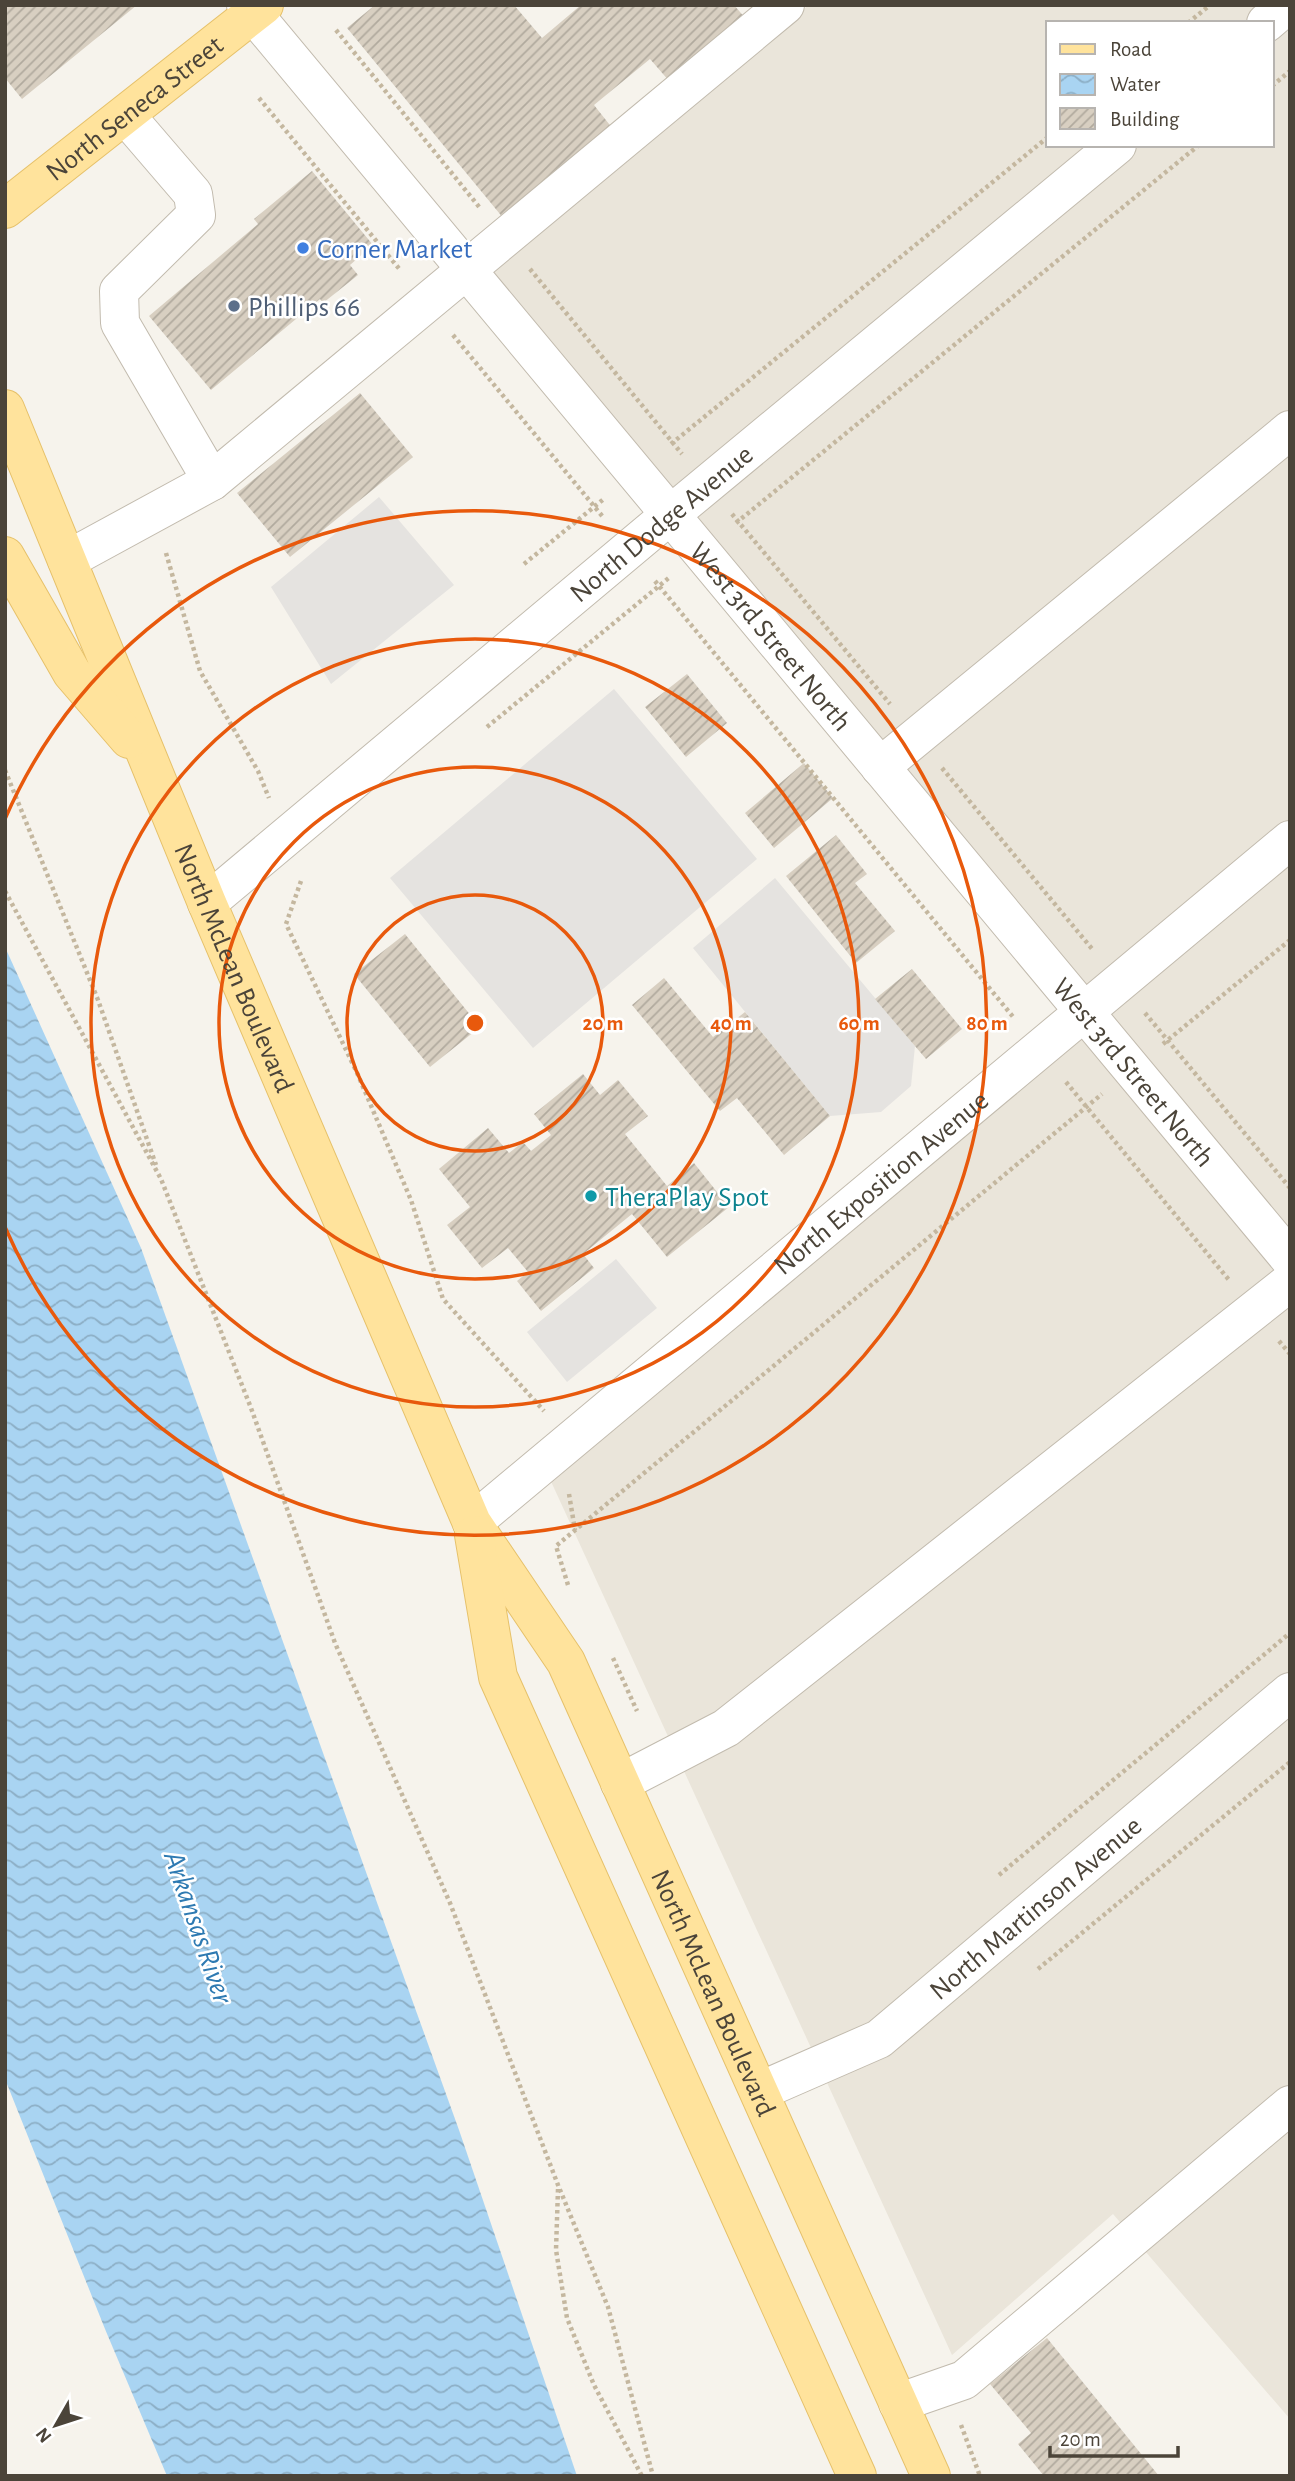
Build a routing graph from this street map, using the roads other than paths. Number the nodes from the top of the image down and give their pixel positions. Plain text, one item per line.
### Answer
1 (785, 5) edge
2 (1287, 5) edge
3 (254, 8) edge
4 (1268, 21) edge
5 (126, 116) junction
6 (1116, 147) edge
7 (5, 209) edge
8 (465, 269) junction
9 (5, 409) edge
10 (1290, 430) edge
11 (212, 481) junction
12 (670, 515) junction
13 (5, 556) edge
14 (67, 559) junction
15 (150, 763) junction
16 (880, 767) junction
17 (1290, 840) edge
18 (207, 903) junction
19 (1084, 1012) junction
20 (1290, 1259) edge
21 (1290, 1282) edge
22 (472, 1523) junction
23 (1290, 1692) edge
24 (620, 1783) junction
25 (760, 2091) junction
26 (1290, 2105) edge
27 (898, 2403) junction
28 (857, 2476) edge
29 (931, 2476) edge

1 - 8 street
2 - 4 street
3 - 5 main road, North Seneca Street
3 - 8 street, West 3rd Street North
5 - 7 main road, North Seneca Street
5 - 11 street
6 - 12 street, North Dodge Avenue
8 - 11 street
8 - 12 street, West 3rd Street North
9 - 14 main road, North McLean Boulevard
10 - 16 street
11 - 14 street
12 - 16 street, West 3rd Street North
12 - 18 street, North Dodge Avenue
13 - 15 main road
14 - 15 main road, North McLean Boulevard
15 - 18 main road, North McLean Boulevard
16 - 19 street, West 3rd Street North
17 - 19 street, North Exposition Avenue
18 - 22 main road, North McLean Boulevard
19 - 20 street, West 3rd Street North
19 - 22 street, North Exposition Avenue
21 - 24 street
22 - 24 main road, North McLean Boulevard
22 - 28 main road, North McLean Boulevard
23 - 25 street, North Martinson Avenue
24 - 25 main road, North McLean Boulevard
25 - 27 main road, North McLean Boulevard
26 - 27 street
27 - 29 main road, North McLean Boulevard

